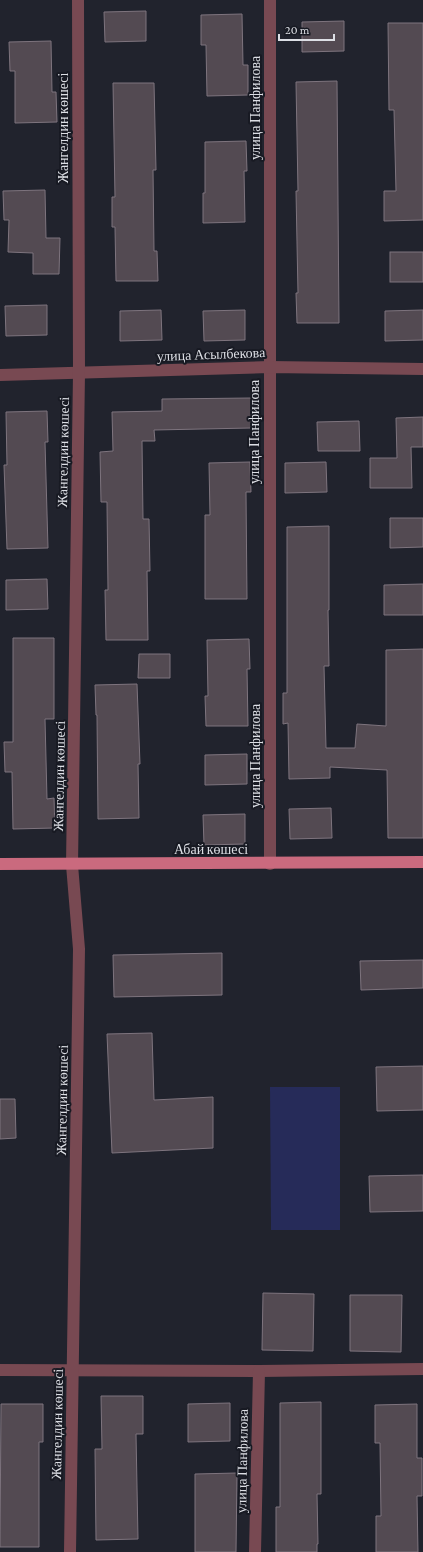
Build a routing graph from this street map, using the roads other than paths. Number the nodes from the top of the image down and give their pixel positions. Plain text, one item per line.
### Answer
1 (78, 0) edge
2 (270, 0) edge
3 (269, 367) junction
4 (423, 369) edge
5 (79, 373) junction
6 (0, 375) edge
7 (423, 862) edge
8 (0, 864) edge
9 (270, 864) junction
10 (72, 865) junction
11 (423, 1369) edge
12 (0, 1370) edge
13 (72, 1370) junction
14 (259, 1371) junction
15 (70, 1552) edge
16 (256, 1552) edge

1 - 5 street, Жангелдин көшесі
2 - 3 street, улица Панфилова
3 - 4 street, улица Асылбекова
3 - 5 street, улица Асылбекова
3 - 9 street, улица Панфилова
5 - 6 street, улица Асылбекова
5 - 10 street, Жангелдин көшесі
7 - 9 main road, Абай көшесі
8 - 10 main road, Абай көшесі
9 - 10 main road, Абай көшесі
10 - 13 street, Жангелдин көшесі
11 - 14 street
12 - 13 street
13 - 14 street
13 - 15 street, Жангелдин көшесі
14 - 16 street, улица Панфилова

